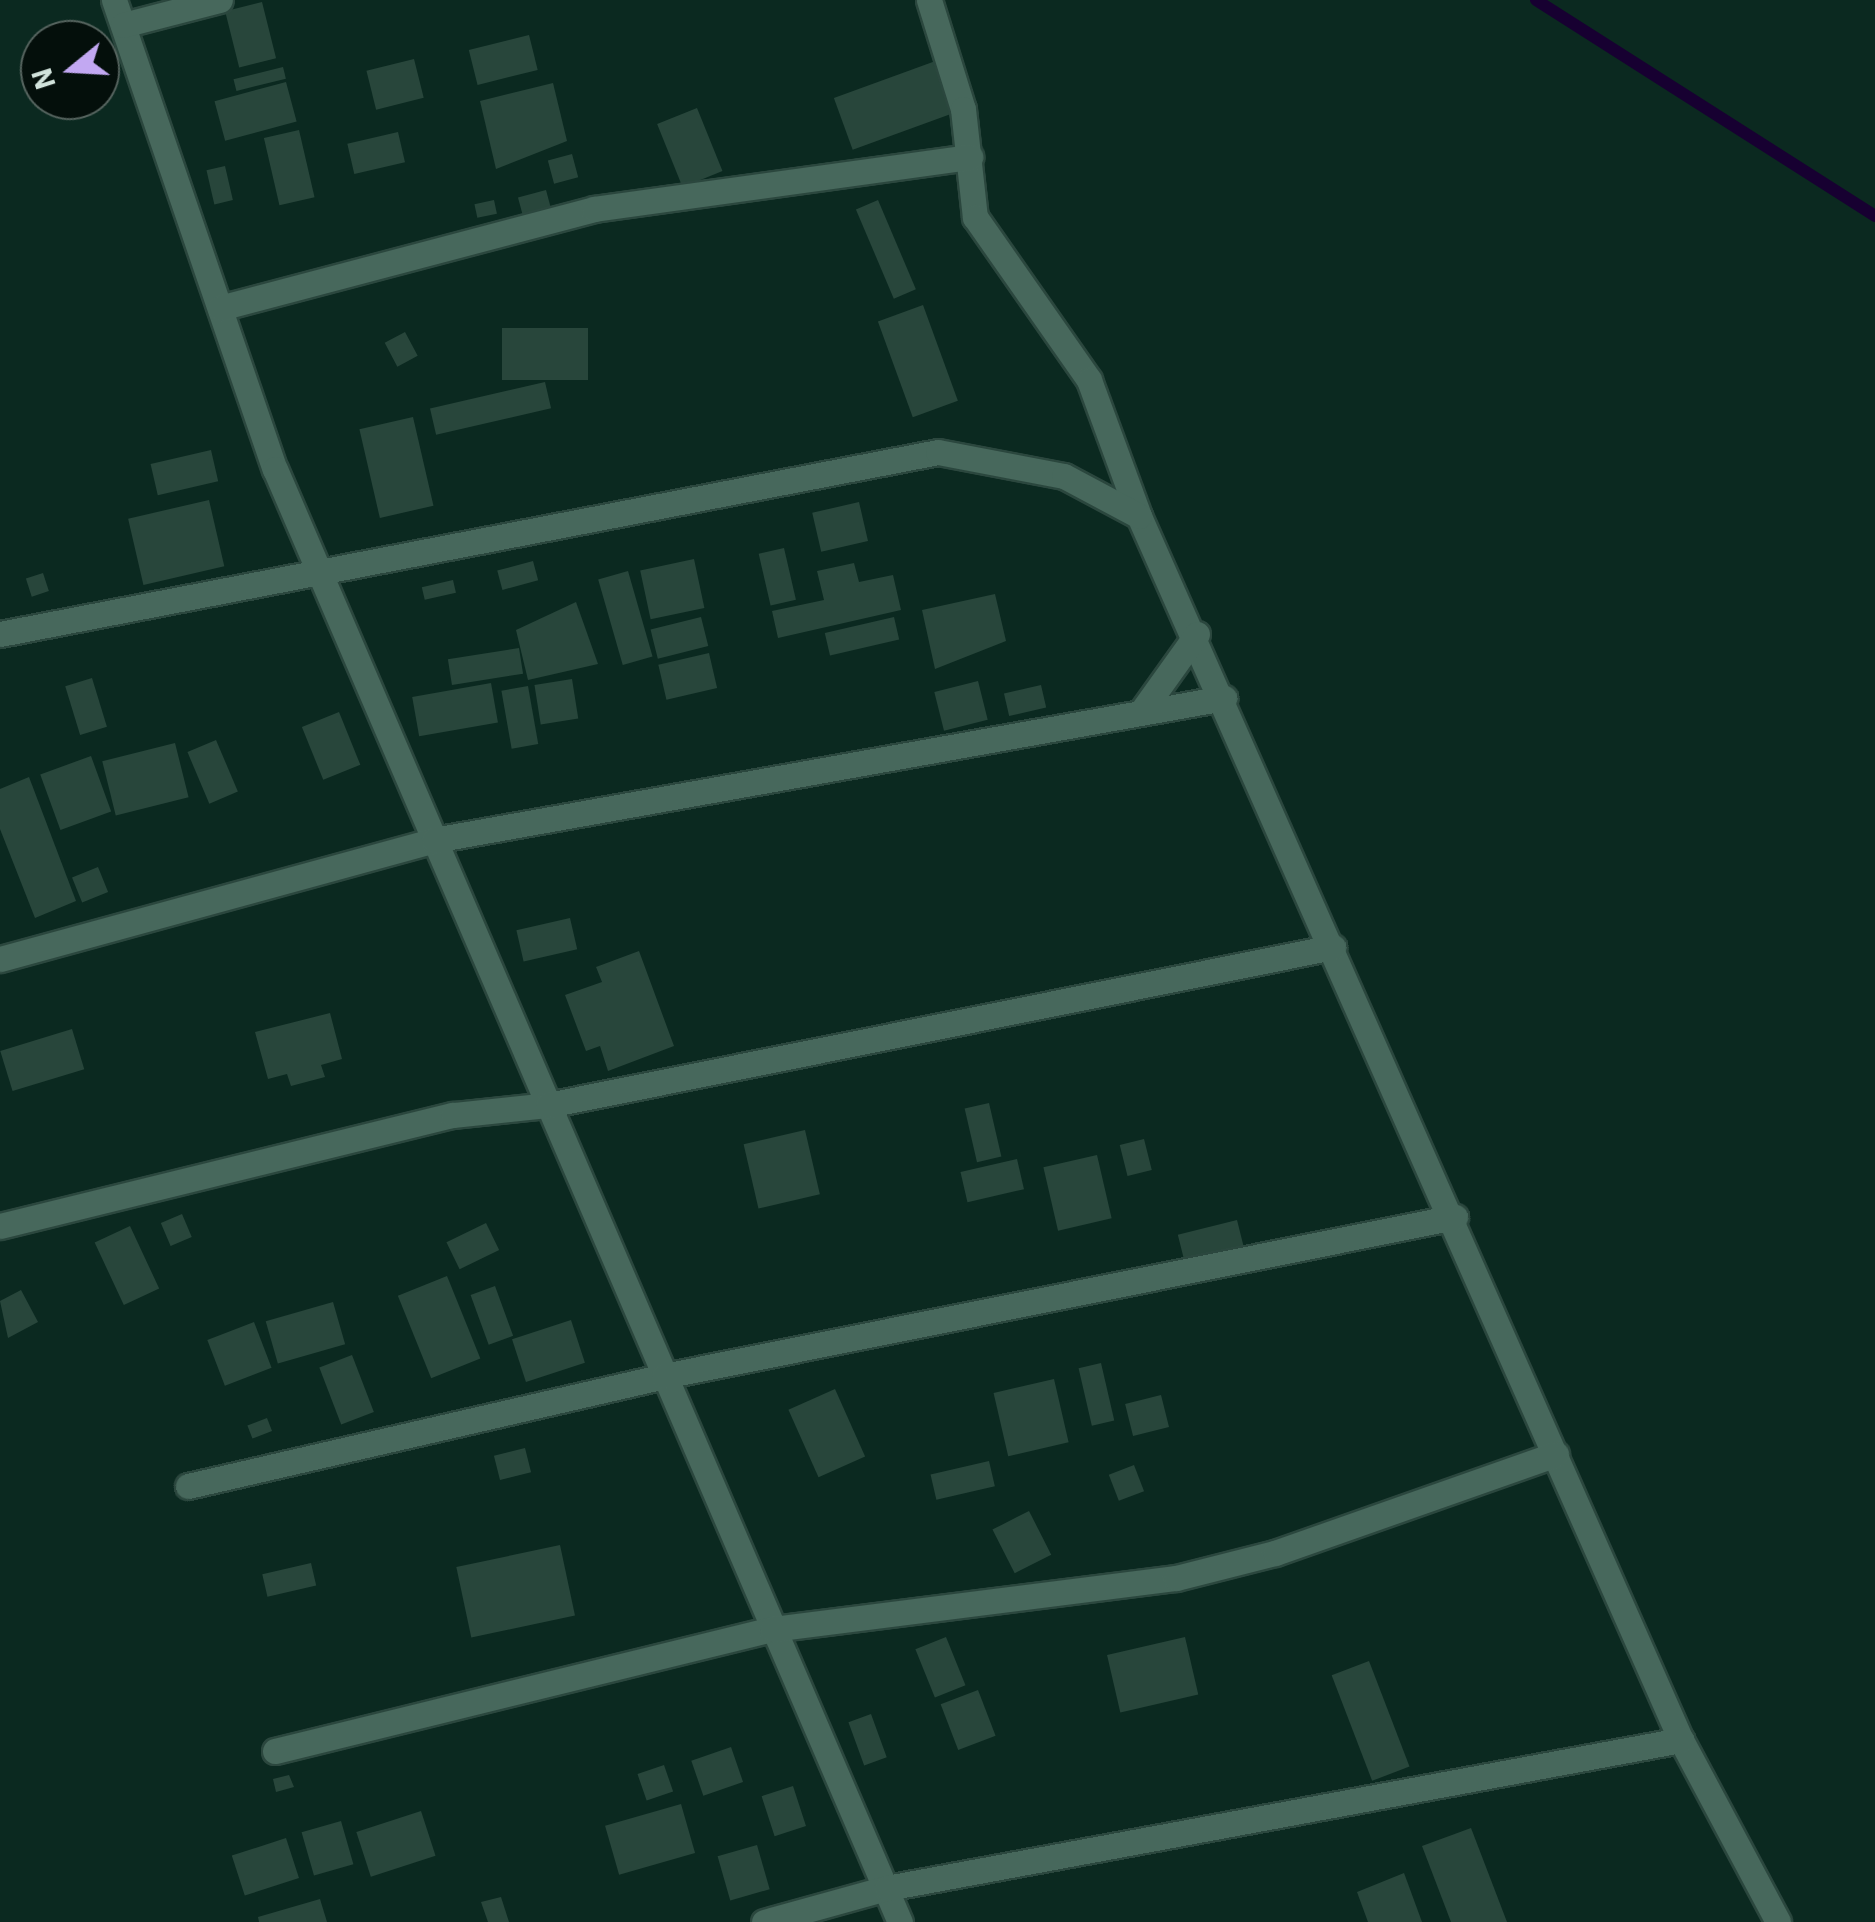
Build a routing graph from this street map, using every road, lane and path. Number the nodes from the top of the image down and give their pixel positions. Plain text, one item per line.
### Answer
1 (220, 0) edge
2 (929, 0) edge
3 (119, 12) edge
4 (970, 157) junction
5 (220, 308) junction
6 (1139, 516) junction
7 (320, 575) junction
8 (0, 634) edge
9 (1197, 634) junction
10 (1224, 698) junction
11 (1144, 708) junction
12 (434, 840) junction
13 (1333, 947) junction
14 (0, 959) edge
15 (548, 1104) junction
16 (1455, 1217) junction
17 (0, 1226) edge
18 (664, 1376) junction
19 (1556, 1454) junction
20 (188, 1486) dead end
21 (772, 1630) junction
22 (1681, 1740) junction
23 (274, 1751) dead end
24 (886, 1888) junction
25 (764, 1922) edge
26 (900, 1922) edge
27 (1778, 1922) edge

1 - 3 street
2 - 4 street
3 - 5 street
4 - 5 street
4 - 6 street
5 - 7 street
6 - 7 street
6 - 9 street
7 - 8 street
7 - 12 street
9 - 10 street
9 - 11 street
10 - 11 street
10 - 13 street
11 - 12 street
12 - 14 street
12 - 15 street
13 - 15 street
13 - 16 street
15 - 17 street
15 - 18 street
16 - 18 street
16 - 19 street
18 - 20 street
18 - 21 street
19 - 21 street
19 - 22 street
21 - 23 street
21 - 24 street
22 - 24 street
22 - 27 street
24 - 25 street
24 - 26 street

